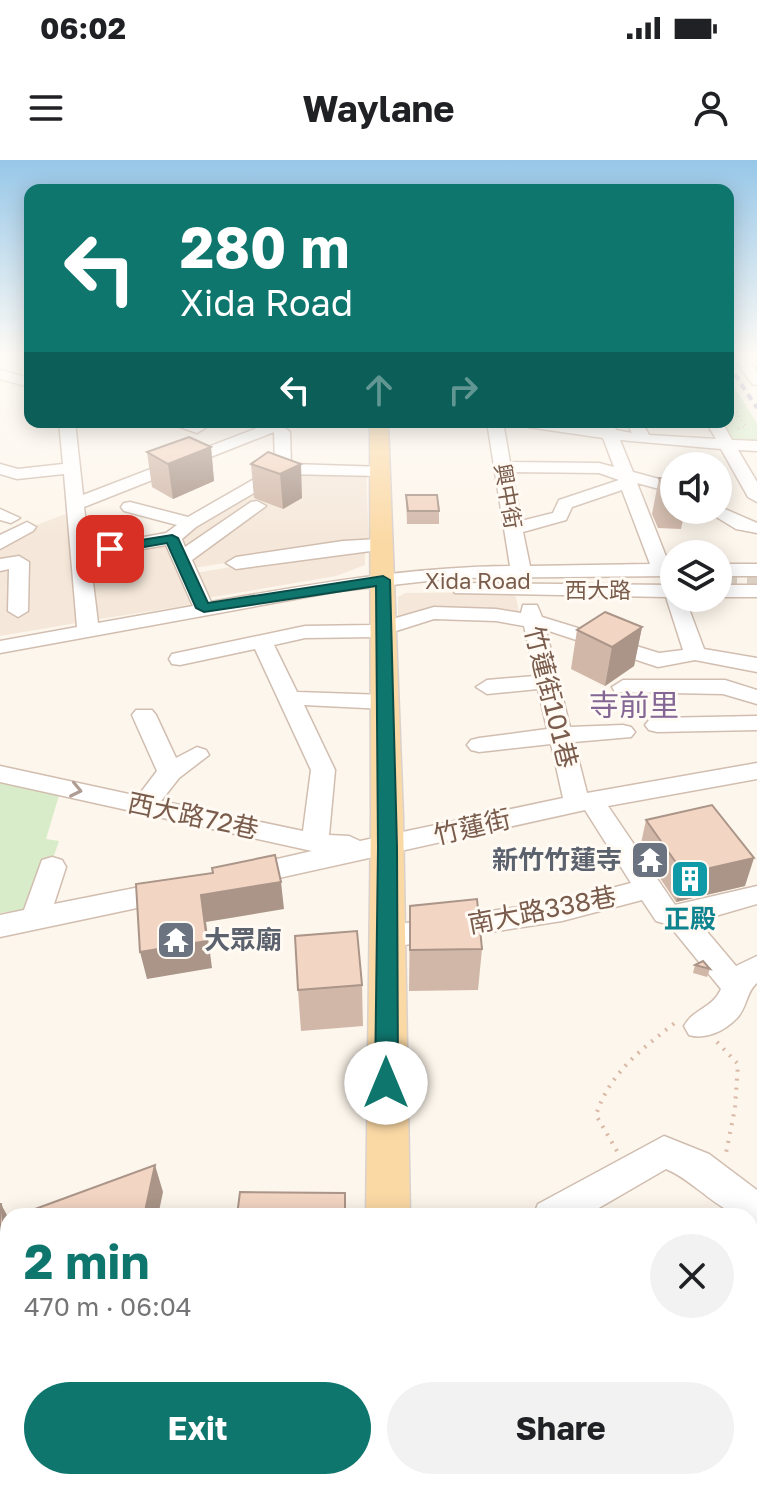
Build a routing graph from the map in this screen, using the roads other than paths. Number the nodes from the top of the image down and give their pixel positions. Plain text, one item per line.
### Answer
1 (67, 428) edge
2 (282, 428) edge
3 (285, 428) edge
4 (379, 428) edge
5 (496, 428) edge
6 (637, 428) edge
7 (720, 428) edge
8 (608, 429) edge
9 (729, 438) junction
10 (643, 439) junction
11 (235, 442) junction
12 (757, 446) edge
13 (271, 462) junction
14 (503, 467) junction
15 (70, 468) junction
16 (732, 468) edge
17 (740, 468) junction
18 (0, 469) edge
19 (660, 470) edge
20 (379, 471) junction
21 (28, 473) junction
22 (626, 476) junction
23 (660, 484) edge
24 (0, 489) edge
25 (757, 497) edge
26 (74, 505) junction
27 (257, 506) dead end
28 (130, 507) dead end
29 (13, 520) edge
30 (732, 520) edge
31 (190, 523) junction
32 (757, 528) edge
33 (514, 529) junction
34 (172, 538) junction
35 (0, 543) edge
36 (379, 545) junction
37 (79, 554) junction
38 (660, 554) edge
39 (182, 558) junction
40 (236, 563) dead end
41 (0, 565) edge
42 (732, 570) edge
43 (757, 570) edge
44 (383, 580) junction
45 (455, 580) junction
46 (523, 580) junction
47 (660, 584) edge
48 (660, 584) edge
49 (660, 584) edge
50 (732, 591) edge
51 (757, 591) edge
52 (204, 608) junction
53 (18, 611) dead end
54 (682, 612) edge
55 (533, 622) junction
56 (384, 626) junction
57 (88, 631) junction
58 (261, 640) junction
59 (606, 643) junction
60 (0, 647) edge
61 (695, 654) junction
62 (581, 658) edge
63 (180, 659) dead end
64 (757, 665) edge
65 (547, 681) junction
66 (487, 687) dead end
67 (623, 687) dead end
68 (757, 697) edge
69 (287, 698) junction
70 (385, 702) junction
71 (144, 715) dead end
72 (757, 723) edge
73 (657, 725) dead end
74 (623, 732) dead end
75 (561, 735) junction
76 (479, 745) dead end
77 (197, 755) dead end
78 (757, 771) edge
79 (170, 772) junction
80 (0, 774) edge
81 (585, 802) junction
82 (144, 805) junction
83 (315, 843) junction
84 (387, 847) junction
85 (52, 867) dead end
86 (650, 888) junction
87 (754, 895) dead end
88 (678, 916) junction
89 (35, 919) junction
90 (0, 926) edge
91 (385, 937) junction
92 (747, 977) edge
93 (702, 1024) road end
94 (388, 1208) edge
95 (565, 1208) edge
96 (752, 1208) edge

1 - 15 street
2 - 11 street
3 - 13 street
4 - 20 main road
5 - 14 street, 興中街
6 - 10 street
7 - 9 street
8 - 10 street
8 - 22 street
9 - 10 street
9 - 12 street
9 - 17 street
11 - 13 street
11 - 26 street
13 - 20 street
13 - 31 street
14 - 22 street
14 - 33 street, 興中街
15 - 21 street
15 - 26 street
16 - 17 street
17 - 25 street
18 - 21 street
19 - 22 street
20 - 36 main road
21 - 24 street
22 - 23 street
22 - 33 street
22 - 38 street
26 - 37 street
27 - 39 street
28 - 31 street
29 - 35 street
30 - 32 street
31 - 34 street
33 - 46 street, 興中街
34 - 37 street
34 - 39 street
36 - 40 street
36 - 44 main road
37 - 57 street
39 - 52 street
41 - 53 street
42 - 43 street
44 - 45 street, 西大路
44 - 48 street, Xida Road
44 - 52 street, Xida Road
44 - 56 main road
45 - 46 street, 西大路
45 - 49 street
46 - 47 street, 西大路
46 - 55 street, 竹蓮街101巷
50 - 51 street
52 - 57 street, Xida Road
54 - 61 street
55 - 56 street
55 - 59 street
55 - 65 street, 竹蓮街101巷
56 - 58 street
56 - 70 main road
57 - 60 street, Xida Road
58 - 63 street
58 - 69 street
59 - 61 street
59 - 62 street
61 - 64 street
65 - 66 street
65 - 75 street, 竹蓮街101巷
67 - 68 street
69 - 70 street
69 - 83 street
70 - 84 main road
71 - 79 street
72 - 73 street
74 - 75 street
75 - 76 street
75 - 81 street, 竹蓮街101巷
77 - 79 street
78 - 81 street, 竹蓮街
79 - 82 street
80 -> 82 street, 西大路72巷
81 - 84 street, 竹蓮街
81 - 86 street, 南大路338巷
82 - 83 street, 西大路72巷
83 - 84 street, 西大路72巷
84 - 89 street, 竹蓮街
84 - 91 main road
85 - 89 street
86 - 88 street, 南大路338巷
86 - 91 street, 南大路338巷
87 - 88 street
88 - 92 street, 南大路338巷
89 - 90 street, 竹蓮街
91 - 94 main road
92 - 93 street
95 - 96 street

